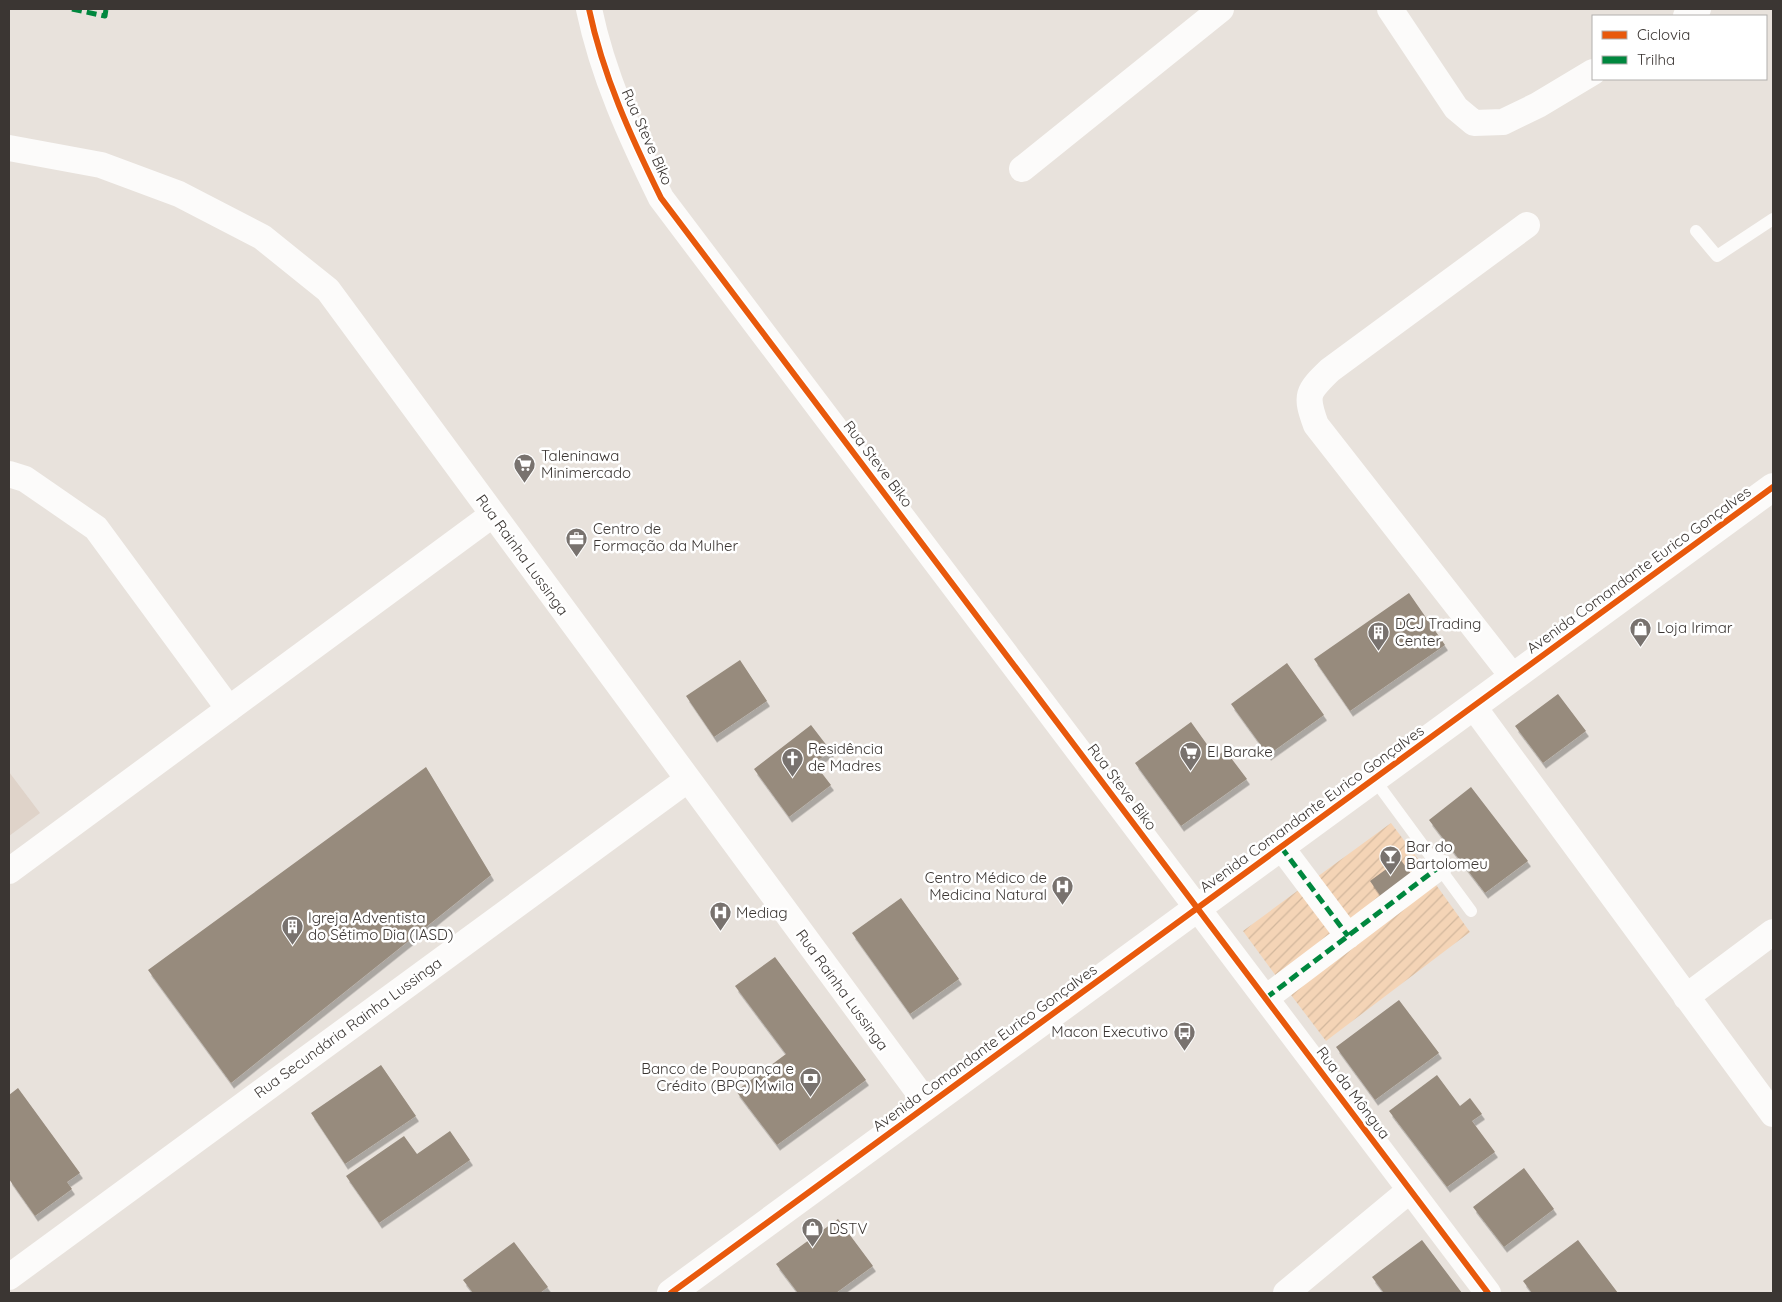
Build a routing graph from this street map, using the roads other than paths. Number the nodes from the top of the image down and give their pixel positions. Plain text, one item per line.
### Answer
1 (589, 9) edge
2 (1221, 9) edge
3 (1390, 9) edge
4 (1592, 73) edge
5 (9, 148) edge
6 (1022, 169) dead end
7 (1773, 220) edge
8 (1527, 225) dead end
9 (1696, 231) dead end
10 (9, 474) edge
11 (1773, 487) edge
12 (492, 515) junction
13 (1513, 678) junction
14 (1473, 706) junction
15 (229, 709) junction
16 (1374, 779) junction
17 (687, 780) junction
18 (1282, 847) junction
19 (1439, 867) junction
20 (9, 871) edge
21 (1198, 908) junction
22 (1471, 911) dead end
23 (1773, 932) edge
24 (1348, 936) junction
25 (1686, 997) junction
26 (1266, 998) junction
27 (928, 1105) junction
28 (1773, 1114) edge
29 (1410, 1190) junction
30 (9, 1276) edge
31 (671, 1293) edge
32 (1286, 1293) edge
33 (1488, 1293) edge

1 - 21 street, Rua Steve Biko
2 - 6 street
3 - 4 street
5 - 12 street, Rua Rainha Lussinga
7 - 9 lane
8 - 13 street
10 - 15 street
11 - 13 main road, Avenida Comandante Eurico Gonçalves
12 - 15 street
12 - 17 street, Rua Rainha Lussinga
13 - 14 main road, Avenida Comandante Eurico Gonçalves
14 - 16 main road, Avenida Comandante Eurico Gonçalves
14 - 25 street
15 - 20 street
16 - 18 main road, Avenida Comandante Eurico Gonçalves
16 - 19 lane
17 - 27 street, Rua Rainha Lussinga
17 - 30 street, Rua Secundária Rainha Lussinga
18 - 21 main road, Avenida Comandante Eurico Gonçalves
18 - 24 street
19 - 22 lane
19 - 24 street
21 - 26 street, Rua da Môngua
21 - 27 main road, Avenida Comandante Eurico Gonçalves
23 - 25 street
24 - 26 street
25 - 28 street
26 - 29 street, Rua da Môngua
27 - 31 main road, Avenida Comandante Eurico Gonçalves
29 - 32 street
29 - 33 street, Rua da Môngua

